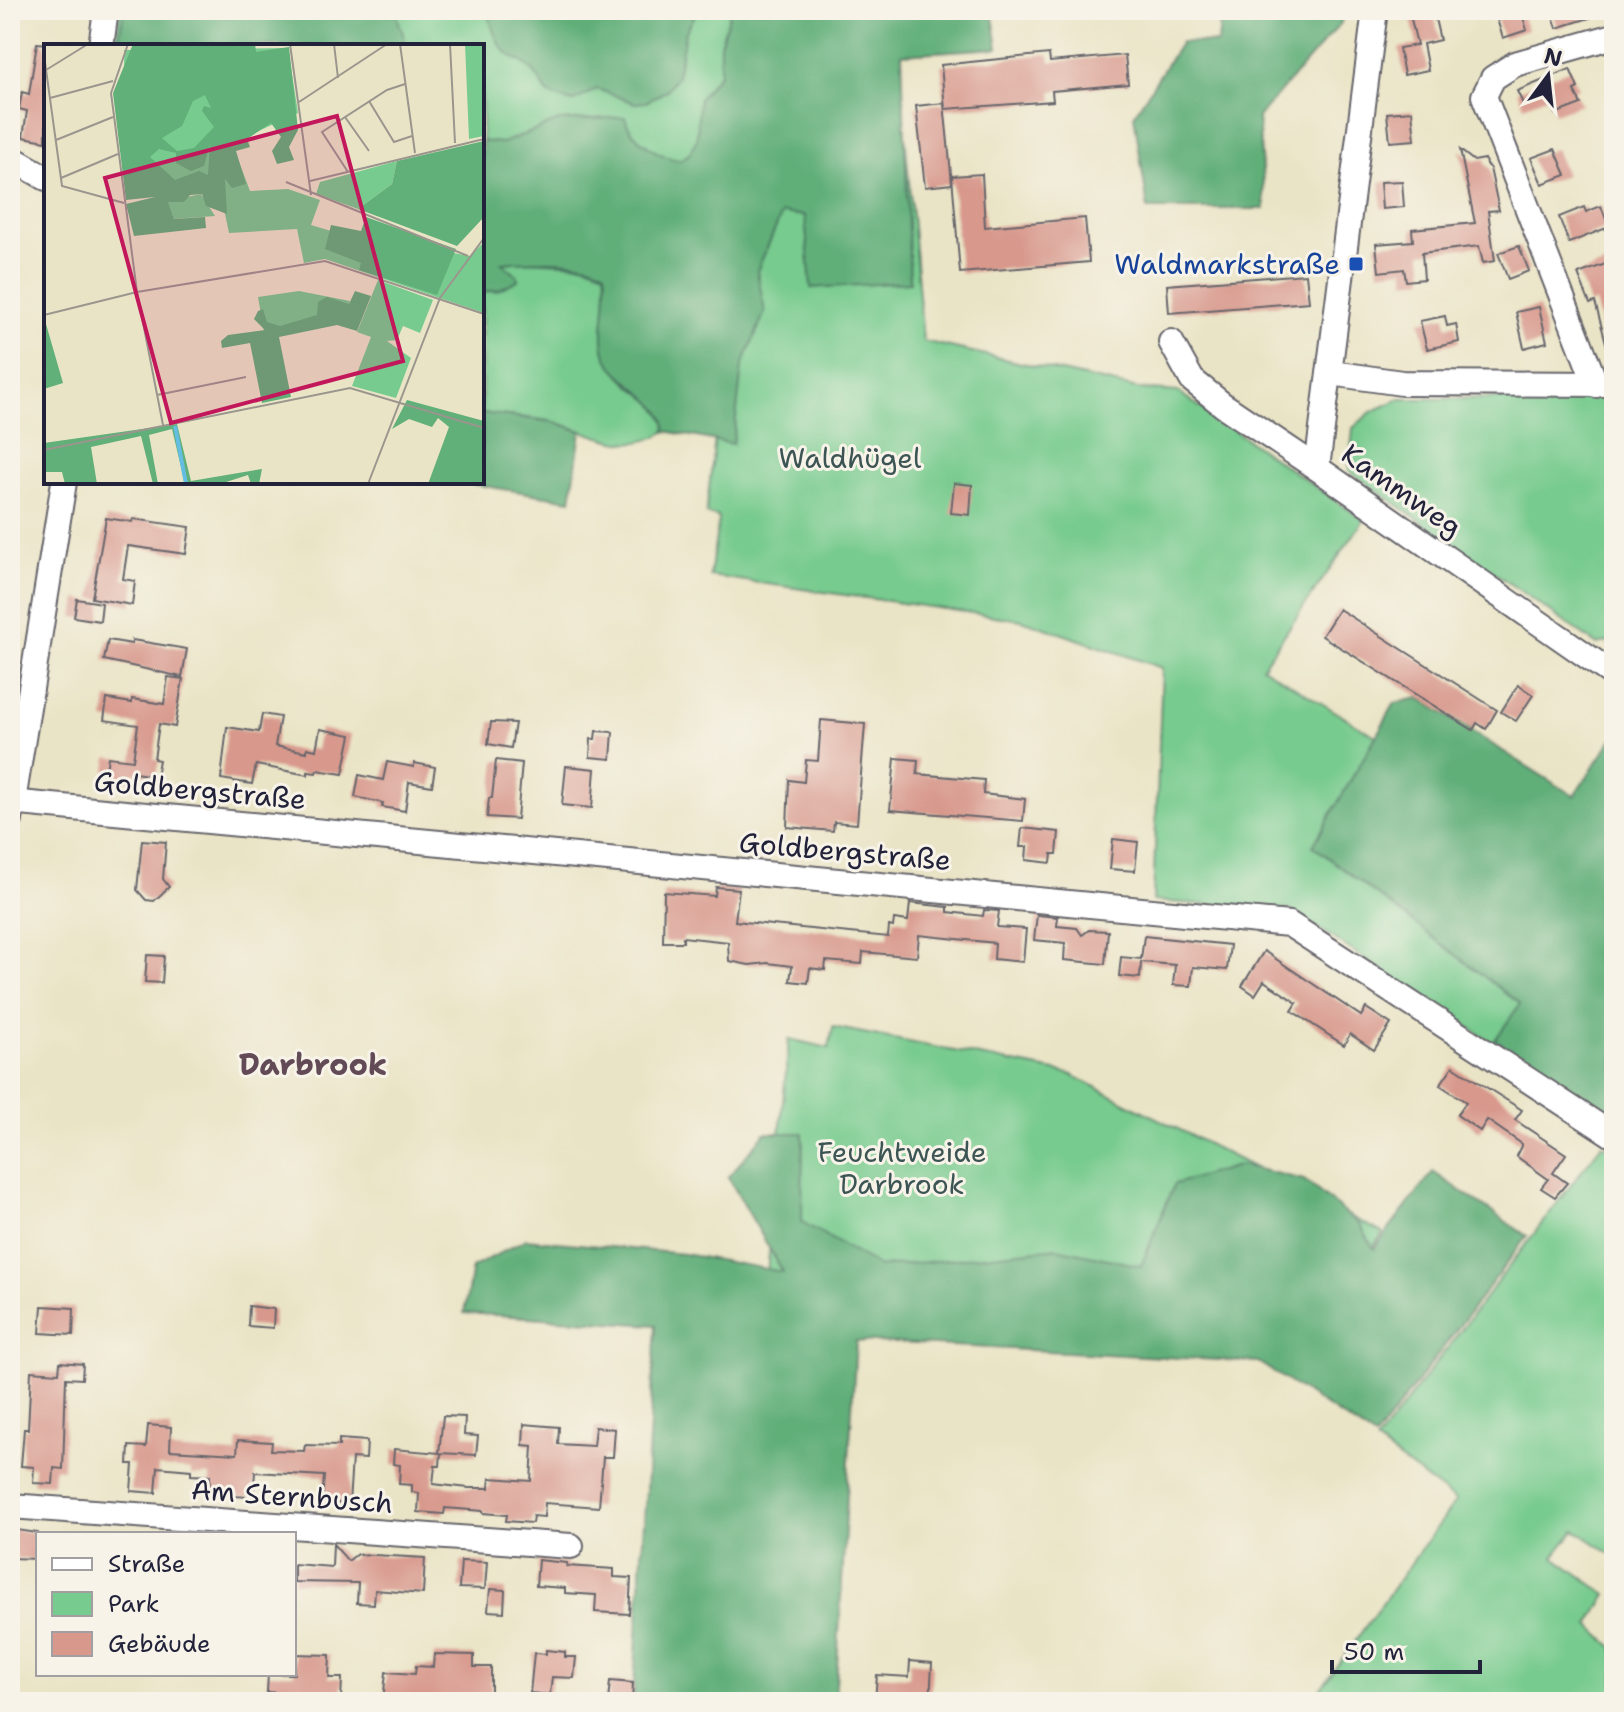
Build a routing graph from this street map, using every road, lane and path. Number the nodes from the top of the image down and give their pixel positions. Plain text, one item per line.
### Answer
1 (106, 10) edge
2 (1375, 10) edge
3 (1614, 36) edge
4 (101, 44) edge
5 (10, 157) edge
6 (44, 177) edge
7 (1171, 342) dead end
8 (1331, 373) junction
9 (1605, 384) edge
10 (1317, 468) junction
11 (64, 484) edge
12 (1614, 675) edge
13 (10, 808) edge
14 (1614, 1136) edge
15 (10, 1506) edge
16 (571, 1546) dead end

1 - 4 street
2 - 8 street
3 - 9 street
5 - 6 street
7 - 10 street, Kammweg
8 - 9 street
8 - 10 street
10 - 12 street, Kammweg
11 - 13 street
13 - 14 street, Goldbergstraße
15 - 16 street, Am Sternbusch

